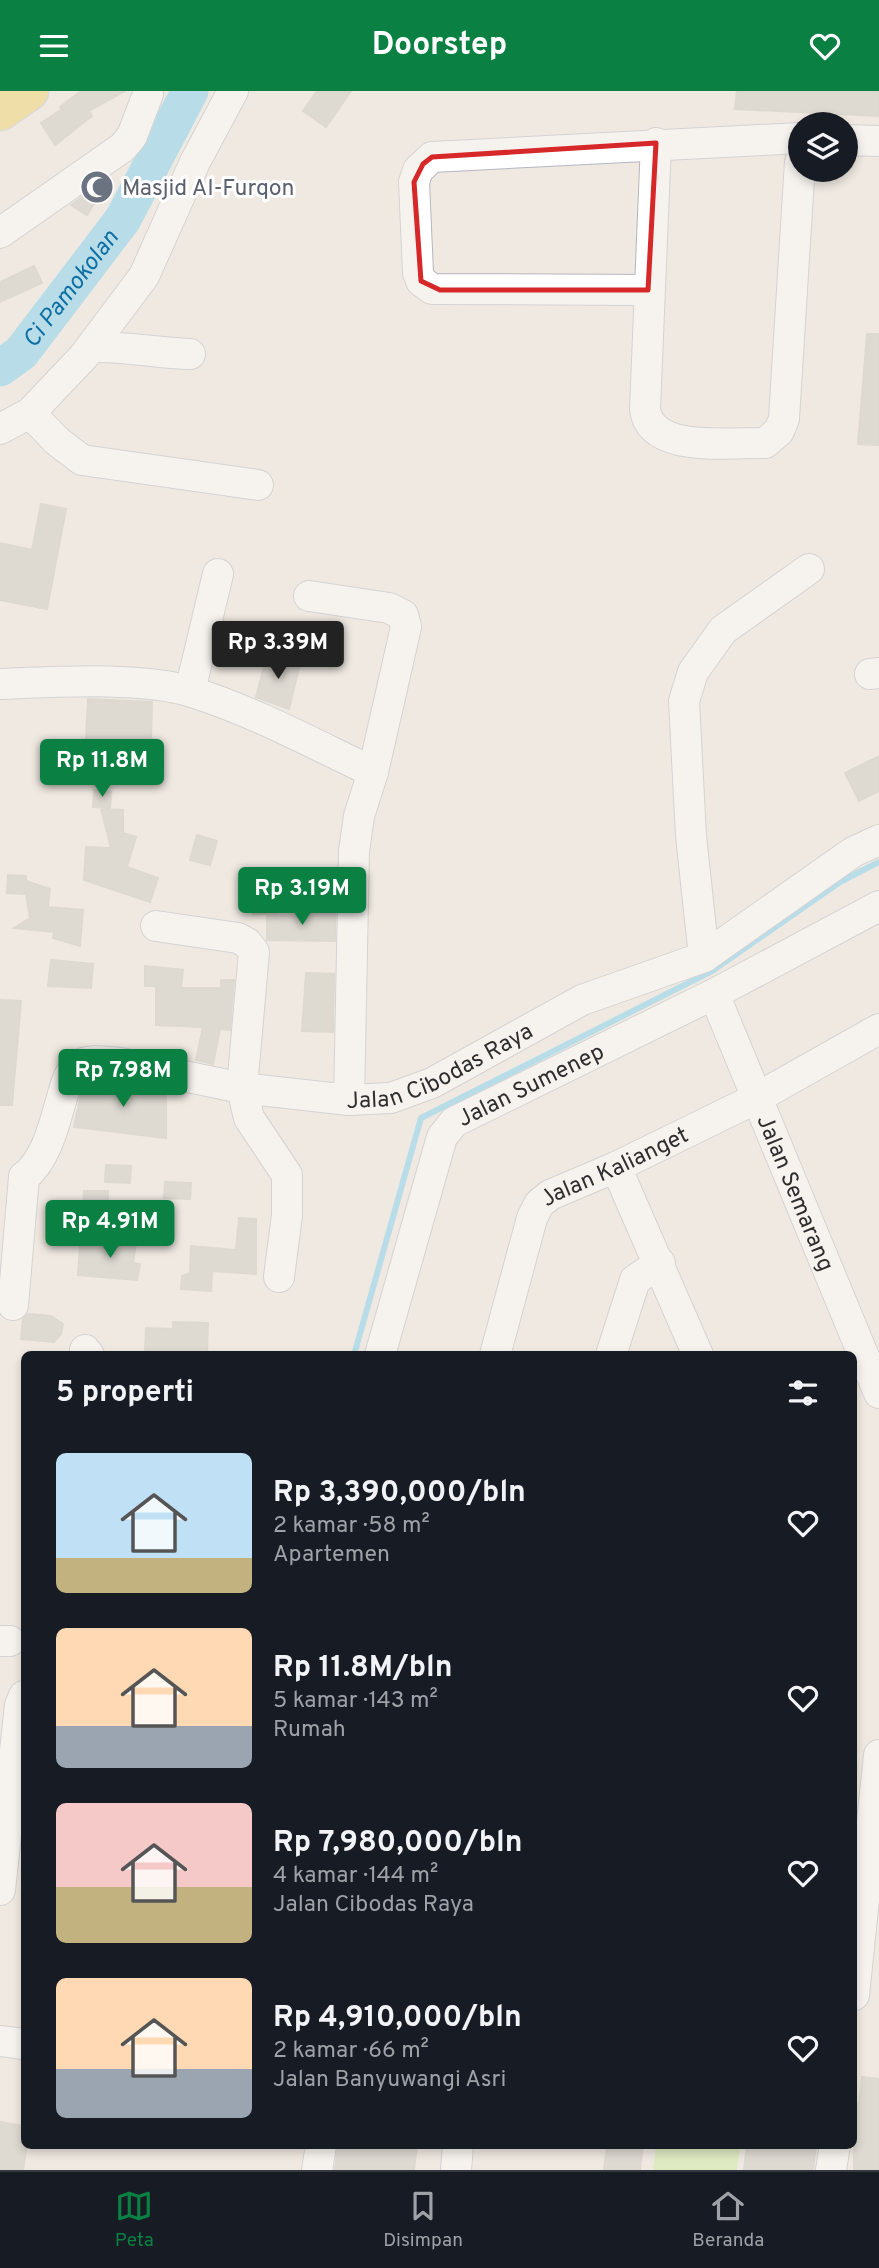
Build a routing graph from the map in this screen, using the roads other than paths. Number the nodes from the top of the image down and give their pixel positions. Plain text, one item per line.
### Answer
1 (29, 91) edge
2 (233, 91) edge
3 (148, 94) dead end
4 (0, 111) edge
5 (788, 138) edge
6 (858, 140) edge
7 (879, 141) edge
8 (656, 143) junction
9 (799, 182) edge
10 (0, 233) edge
11 (648, 290) junction
12 (91, 347) junction
13 (190, 354) dead end
14 (30, 413) junction
15 (0, 429) edge
16 (258, 485) dead end
17 (809, 569) dead end
18 (218, 575) dead end
19 (309, 596) dead end
20 (0, 684) edge
21 (190, 691) junction
22 (373, 772) junction
23 (879, 840) edge
24 (879, 906) edge
25 (156, 926) dead end
26 (704, 957) junction
27 (714, 994) junction
28 (875, 1042) edge
29 (242, 1088) junction
30 (757, 1098) junction
31 (349, 1100) junction
32 (616, 1167) junction
33 (12, 1177) edge
34 (660, 1263) junction
35 (279, 1277) dead end
36 (13, 1305) dead end
37 (381, 1351) edge
38 (496, 1351) edge
39 (612, 1351) edge
40 (696, 1351) edge
41 (879, 1392) edge
42 (21, 1703) edge
43 (869, 1773) edge
44 (0, 1883) edge
45 (868, 1966) edge
46 (857, 1989) edge
47 (0, 2041) edge
48 (21, 2044) edge
49 (320, 2149) edge
50 (458, 2149) edge
51 (834, 2149) edge
52 (317, 2170) edge
53 (456, 2170) edge
54 (831, 2170) edge

1 - 4 main road
2 - 12 street
3 - 10 street
5 - 8 street
6 - 7 street
8 - 11 street
8 - 11 street
9 - 11 street
12 - 13 street
12 - 14 street
14 - 15 street
14 - 16 street
17 - 26 street
18 - 21 street
19 - 22 street
20 - 21 street
21 - 22 street
22 - 31 street
23 - 26 street, Jalan Cibodas Raya
24 - 27 street, Jalan Sumenep
25 - 29 street
26 - 31 street, Jalan Cibodas Raya
27 - 30 street, Jalan Semarang
27 - 37 street, Jalan Sumenep
28 - 30 street, Jalan Kalianget
29 - 31 street, Jalan Cibodas Raya
29 - 33 street, Jalan Cibodas Raya
29 - 35 street
30 - 32 street, Jalan Kalianget
30 - 41 street, Jalan Semarang
32 - 34 street
32 - 38 street, Jalan Kalianget
33 - 36 street
34 - 39 street
34 - 40 street
42 - 44 street
43 - 45 street
45 - 46 street
47 - 48 street
49 - 52 street
50 - 53 street
51 - 54 street

